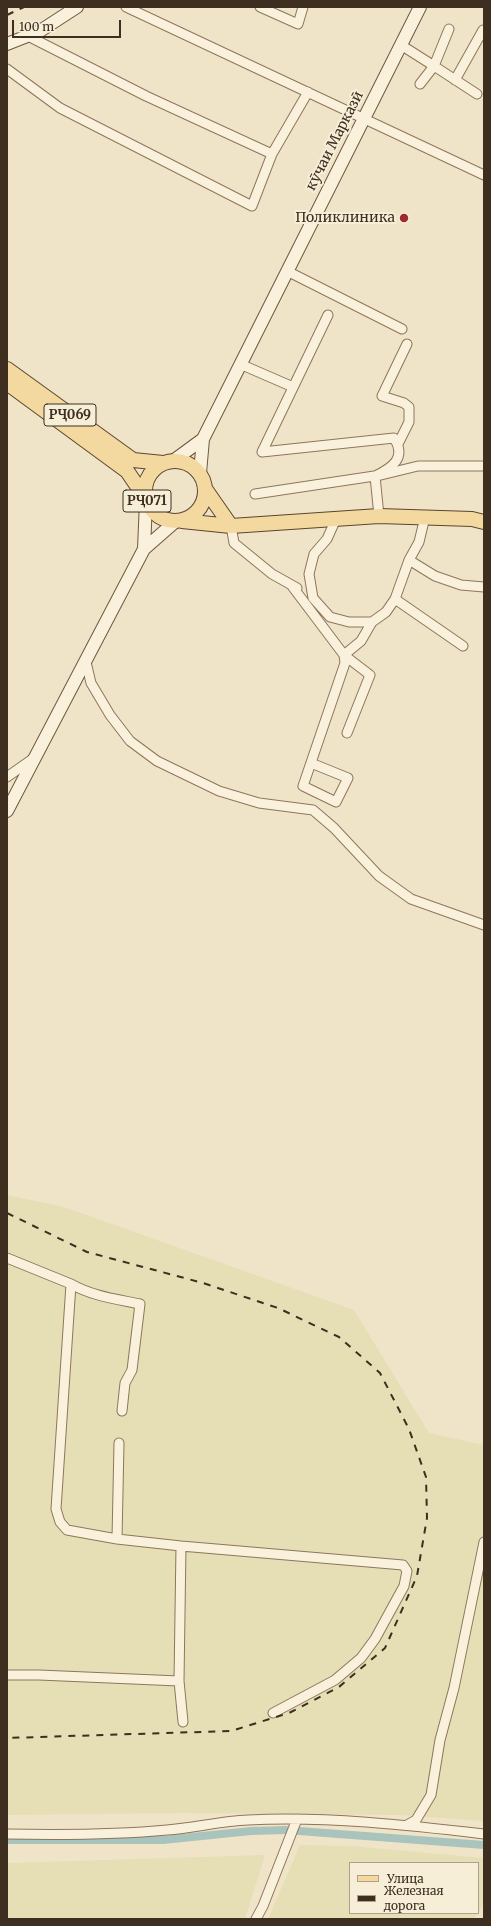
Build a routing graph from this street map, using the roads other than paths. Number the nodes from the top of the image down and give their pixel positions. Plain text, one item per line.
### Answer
1 (77, 7) edge
2 (126, 7) edge
3 (303, 7) edge
4 (420, 7) edge
5 (265, 8) edge
6 (449, 29) dead end
7 (483, 30) edge
8 (28, 36) junction
9 (7, 44) edge
10 (401, 45) junction
11 (434, 66) junction
12 (7, 69) edge
13 (455, 80) junction
14 (420, 84) dead end
15 (308, 92) junction
16 (477, 94) dead end
17 (364, 118) junction
18 (272, 154) junction
19 (484, 174) edge
20 (287, 271) junction
21 (328, 315) dead end
22 (402, 329) dead end
23 (407, 344) dead end
24 (240, 364) junction
25 (7, 369) edge
26 (7, 383) edge
27 (293, 388) junction
28 (203, 439) junction
29 (398, 444) junction
30 (168, 462) junction
31 (484, 466) edge
32 (200, 473) junction
33 (375, 476) junction
34 (206, 490) junction
35 (255, 494) dead end
36 (146, 500) junction
37 (379, 516) junction
38 (425, 517) junction
39 (336, 519) junction
40 (179, 521) junction
41 (484, 522) edge
42 (231, 526) junction
43 (144, 549) junction
44 (409, 560) junction
45 (292, 586) junction
46 (484, 587) edge
47 (313, 598) junction
48 (395, 598) junction
49 (372, 622) junction
50 (463, 646) dead end
51 (344, 655) junction
52 (86, 662) junction
53 (346, 733) dead end
54 (36, 758) junction
55 (311, 763) junction
56 (7, 777) edge
57 (7, 811) edge
58 (484, 925) edge
59 (7, 1258) edge
60 (71, 1284) junction
61 (122, 1411) dead end
62 (119, 1443) dead end
63 (117, 1538) junction
64 (484, 1542) edge
65 (181, 1546) junction
66 (7, 1675) edge
67 (179, 1681) junction
68 (273, 1713) dead end
69 (182, 1722) dead end
70 (297, 1820) junction
71 (407, 1825) junction
72 (7, 1834) edge
73 (484, 1834) edge
74 (256, 1919) edge

1 - 8 main road
2 - 15 street
3 - 5 street
4 - 10 main road, кӯчаи Марказӣ
6 - 11 street
7 - 13 street
8 - 9 main road
8 - 18 street
10 - 11 street
10 - 17 main road, кӯчаи Марказӣ
11 - 13 street
11 - 14 street
12 - 18 street
13 - 16 street
15 - 17 street
15 - 18 street
17 - 19 street
17 - 20 main road, кӯчаи Марказӣ
20 - 22 street
20 - 24 main road, кӯчаи Марказӣ
21 - 27 street
23 - 29 street
24 - 27 street
24 - 28 main road, кӯчаи Марказӣ
25 - 30 main road, РҶ069
26 - 36 main road, РҶ069
27 - 29 street
28 - 30 main road
28 - 32 main road
29 - 33 street
30 - 32 main road
30 - 36 main road, РҶ071
31 - 33 street
32 - 34 main road
33 - 35 street
33 - 37 street
34 - 40 main road, РҶ071
34 - 42 main road
36 - 40 main road, РҶ071
36 - 43 main road
37 - 38 main road
37 - 39 main road
38 - 41 main road
38 - 44 street
39 - 42 main road
39 - 47 street
40 - 42 main road
40 - 43 main road
42 - 45 street
43 - 52 main road
44 - 46 street
44 - 48 street
45 - 47 street
45 - 51 street
47 - 49 street
48 - 49 street
48 - 50 street
49 - 51 street
51 - 53 street
51 - 55 street
52 - 54 main road
52 - 58 street
54 - 56 street
54 - 57 main road
55 - 55 street
59 - 60 street
60 - 61 street
60 - 63 street
62 - 63 street
63 - 65 street
64 - 71 street
65 - 67 street
65 - 68 street
66 - 67 street
67 - 69 street
70 - 71 street
70 - 72 street
70 - 74 street
71 - 73 street

